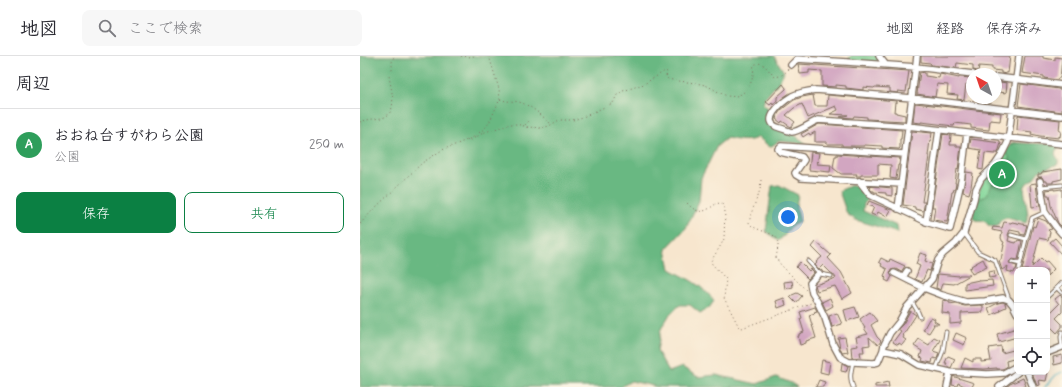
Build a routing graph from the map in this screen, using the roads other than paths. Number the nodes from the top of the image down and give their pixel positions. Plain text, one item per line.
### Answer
1 (879, 56) edge
2 (917, 56) edge
3 (1019, 56) edge
4 (796, 58) edge
5 (845, 59) edge
6 (886, 64) junction
7 (791, 66) road end
8 (916, 66) junction
9 (966, 73) edge
10 (1002, 78) edge
11 (1016, 80) junction
12 (1062, 85) edge
13 (912, 98) junction
14 (1012, 110) junction
15 (1062, 116) edge
16 (908, 126) junction
17 (938, 130) junction
18 (967, 133) junction
19 (1008, 138) junction
20 (1062, 144) edge
21 (904, 154) junction
22 (860, 181) junction
23 (901, 184) junction
24 (1041, 184) joint
25 (1062, 185) edge
26 (898, 208) junction
27 (1045, 212) junction
28 (926, 222) junction
29 (964, 233) junction
30 (1062, 234) edge
31 (1011, 235) dead end
32 (1026, 239) junction
33 (808, 261) dead end
34 (1012, 262) dead end
35 (1020, 264) junction
36 (1019, 267) edge
37 (906, 271) dead end
38 (819, 273) junction
39 (894, 273) dead end
40 (831, 276) dead end
41 (903, 278) junction
42 (1062, 283) edge
43 (924, 288) junction
44 (1057, 288) junction
45 (1061, 292) edge
46 (1050, 294) edge
47 (1009, 300) junction
48 (912, 302) junction
49 (1014, 307) edge
50 (920, 317) dead end
51 (946, 332) dead end
52 (1062, 332) edge
53 (1062, 348) edge
54 (883, 350) junction
55 (1050, 352) edge
56 (853, 362) junction
57 (1014, 368) edge
58 (936, 369) junction
59 (950, 372) junction
60 (1014, 375) edge
61 (1028, 375) edge
62 (853, 387) edge
63 (947, 387) edge
64 (999, 387) edge
65 (1033, 387) edge

1 - 6 street
2 - 8 street
3 - 11 street
4 - 5 street
4 - 7 street
5 - 6 street
6 - 8 street
8 - 9 street
8 - 13 street
10 - 11 street
11 - 12 street
11 - 14 street
13 - 14 street
13 - 16 street
13 - 16 street
14 - 15 street
14 - 19 street
16 - 17 street
16 - 21 street
17 - 18 street
17 - 28 street
18 - 19 street
18 - 28 street
19 - 20 street
19 - 29 street
21 - 22 street
21 - 23 street
22 - 23 street
22 - 26 street
23 - 26 street
24 - 25 lane
24 - 27 street
26 - 28 street
27 - 30 street
27 - 32 lane
29 - 43 street
29 - 47 lane
31 - 32 lane
32 - 35 lane
33 - 38 lane
34 - 35 lane
35 - 36 lane
37 - 41 street
38 - 40 lane
38 - 56 street
39 - 41 street
41 - 43 street
42 - 44 lane
43 - 47 street
43 - 48 street
44 - 45 lane
44 - 46 lane
47 - 49 street
48 - 50 lane
48 - 54 street
51 - 58 lane
52 - 53 lane
53 - 55 street
54 - 56 street
54 - 58 street
56 - 62 lane
57 - 59 street
58 - 59 street
59 - 63 street
60 - 64 street
61 - 65 street

